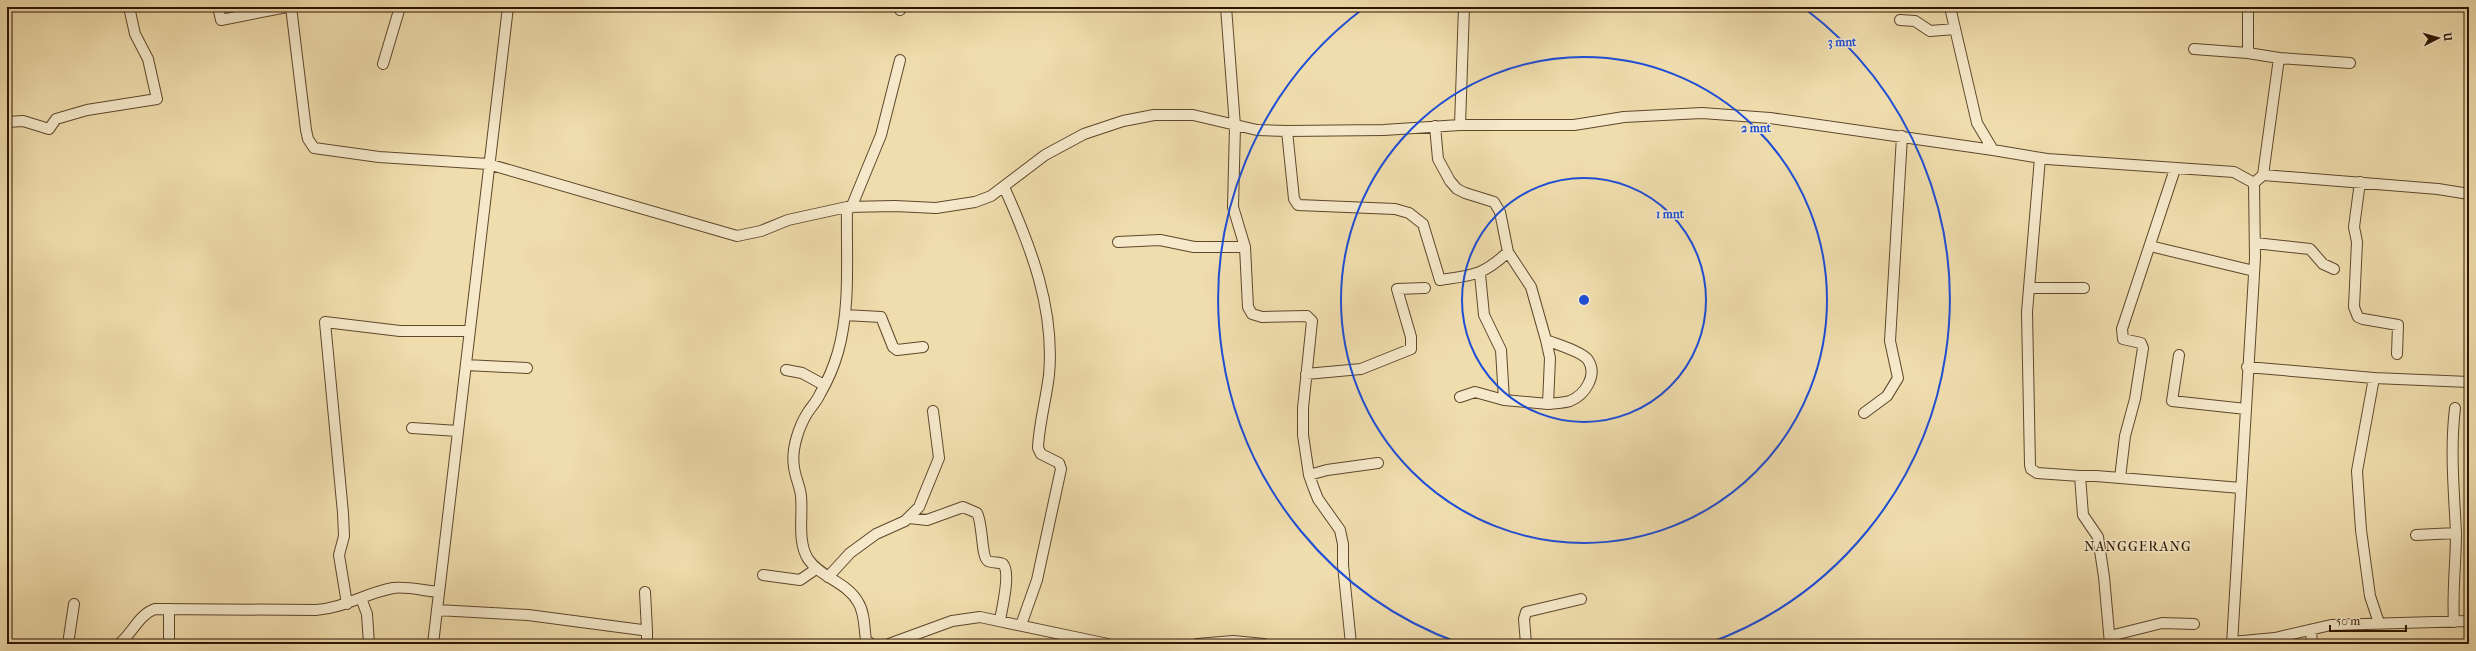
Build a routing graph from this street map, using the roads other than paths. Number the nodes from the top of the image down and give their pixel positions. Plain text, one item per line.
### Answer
1 (129, 7) edge
2 (218, 7) edge
3 (287, 7) edge
4 (291, 7) edge
5 (400, 7) edge
6 (508, 7) edge
7 (1226, 7) edge
8 (1464, 7) edge
9 (1950, 7) edge
10 (2248, 7) edge
11 (1900, 20) dead end
12 (1955, 29) junction
13 (2194, 49) dead end
14 (2248, 53) junction
15 (2279, 58) junction
16 (900, 60) dead end
17 (2350, 62) dead end
18 (383, 64) dead end
19 (7, 122) edge
20 (1460, 125) junction
21 (1235, 126) junction
22 (1435, 126) junction
23 (1287, 131) junction
24 (1902, 136) junction
25 (1993, 150) junction
26 (2040, 158) junction
27 (488, 164) junction
28 (2175, 168) junction
29 (2263, 175) junction
30 (2360, 182) junction
31 (2254, 183) junction
32 (1004, 187) junction
33 (2469, 194) edge
34 (849, 208) junction
35 (1118, 242) dead end
36 (2255, 243) junction
37 (2150, 246) junction
38 (1245, 247) junction
39 (1508, 252) junction
40 (2334, 269) dead end
41 (2254, 271) junction
42 (1480, 274) junction
43 (1425, 288) dead end
44 (2029, 288) junction
45 (2084, 288) dead end
46 (845, 315) junction
47 (470, 331) junction
48 (1546, 340) junction
49 (923, 347) dead end
50 (2397, 354) dead end
51 (2179, 355) dead end
52 (466, 365) junction
53 (2247, 367) junction
54 (527, 368) dead end
55 (786, 370) dead end
56 (1306, 374) junction
57 (2374, 378) junction
58 (2469, 382) edge
59 (824, 385) junction
60 (1460, 397) dead end
61 (1504, 400) junction
62 (1548, 404) junction
63 (2454, 408) dead end
64 (2246, 409) junction
65 (933, 411) dead end
66 (1864, 413) dead end
67 (412, 428) dead end
68 (458, 431) junction
69 (1378, 463) dead end
70 (1309, 475) junction
71 (2080, 476) junction
72 (2120, 478) junction
73 (2241, 488) junction
74 (909, 518) junction
75 (2456, 533) junction
76 (2416, 535) dead end
77 (816, 569) junction
78 (763, 575) dead end
79 (828, 577) junction
80 (439, 592) junction
81 (645, 592) dead end
82 (361, 598) junction
83 (1581, 599) dead end
84 (74, 604) dead end
85 (347, 604) junction
86 (169, 609) junction
87 (437, 610) junction
88 (1000, 620) junction
89 (2469, 621) edge
90 (2454, 622) junction
91 (2379, 623) junction
92 (2194, 624) dead end
93 (1021, 625) junction
94 (2311, 631) junction
95 (647, 632) junction
96 (2110, 640) edge
97 (865, 643) edge
98 (1093, 643) edge
99 (2232, 643) edge
100 (68, 644) edge
101 (119, 644) edge
102 (169, 644) edge
103 (369, 644) edge
104 (433, 644) edge
105 (647, 644) edge
106 (890, 644) edge
107 (1108, 644) edge
108 (1197, 644) edge
109 (1264, 644) edge
110 (1351, 644) edge
111 (1526, 644) edge
112 (2312, 644) edge

1 - 19 street
2 - 3 street
4 - 27 street
5 - 18 street
6 - 27 street
7 - 21 street
8 - 20 street
9 - 12 street
10 - 14 street
11 - 12 street
12 - 25 street
13 - 14 street
14 - 15 street
15 - 17 street
15 - 29 street
16 - 34 street
20 - 22 street
20 - 24 street
21 - 23 street
21 - 32 street
21 - 38 street
22 - 23 street
22 - 39 street
23 - 42 street
24 - 25 street
24 - 66 street
25 - 26 street
26 - 28 street
26 - 44 street
27 - 34 street
27 - 47 street
28 - 31 street
28 - 37 street
29 - 30 street
29 - 31 street
30 - 33 street
30 - 50 street
31 - 36 street
32 - 34 street
32 - 93 street
34 - 46 street
35 - 38 street
36 - 40 street
36 - 41 street
37 - 41 street
37 - 72 street
38 - 56 street
39 - 42 street
39 - 48 street
41 - 53 street
42 - 61 street
43 - 56 street
44 - 45 street
44 - 71 street
46 - 49 street
46 - 59 street
47 - 52 street
47 - 85 street
48 - 62 street
48 - 62 street
51 - 64 street
52 - 54 street
52 - 68 street
53 - 57 street
53 - 64 street
55 - 59 street
56 - 70 street
57 - 58 street
57 - 91 street
59 - 77 street
60 - 61 street
61 - 62 street
63 - 75 street
64 - 73 street
65 - 74 street
67 - 68 street
68 - 80 street
69 - 70 street
70 - 110 street
71 - 72 street
71 - 96 street
72 - 73 street
73 - 99 street
74 - 79 street
74 - 88 street
75 - 76 street
75 - 90 street
77 - 78 street
77 - 79 street
79 - 97 street
80 - 82 street
80 - 87 street
81 - 95 street
82 - 85 street
82 - 103 street
83 - 111 street
84 - 100 street
85 - 86 street
86 - 101 street
86 - 102 street
87 - 95 street
87 - 104 street
88 - 93 street
88 - 106 street
89 - 90 street
90 - 91 street
91 - 94 street
92 - 96 street
93 - 98 street
94 - 99 street
94 - 112 street
95 - 105 street
98 - 107 street
108 - 109 street

